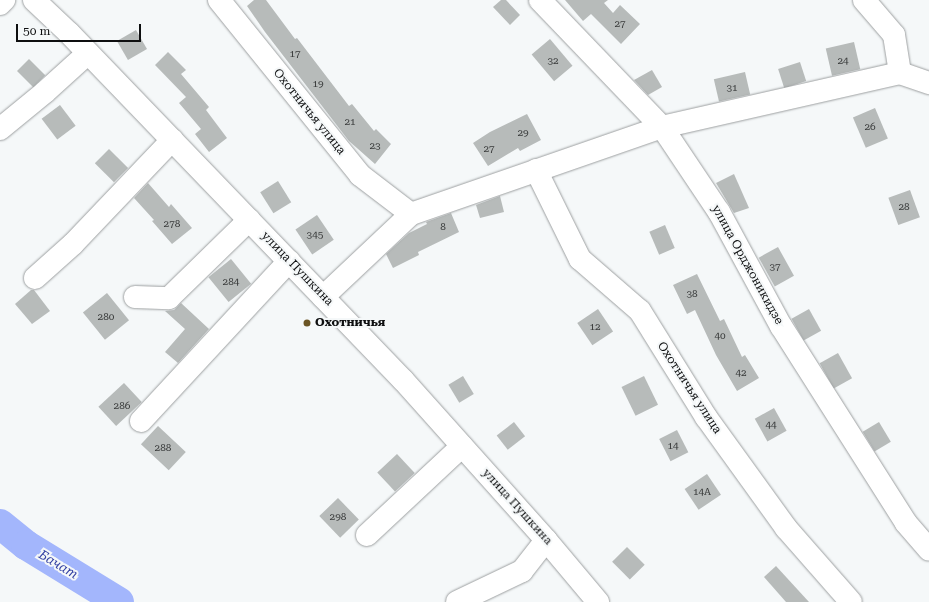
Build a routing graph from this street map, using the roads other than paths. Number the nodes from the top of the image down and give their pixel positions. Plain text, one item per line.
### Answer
1 (4, 0) edge
2 (34, 0) edge
3 (219, 0) edge
4 (540, 0) edge
5 (864, 0) edge
6 (0, 4) edge
7 (88, 53) junction
8 (900, 73) junction
9 (929, 83) edge
10 (662, 127) junction
11 (0, 129) edge
12 (172, 140) junction
13 (536, 170) junction
14 (411, 214) junction
15 (249, 220) junction
16 (288, 261) junction
17 (35, 278) dead end
18 (135, 297) dead end
19 (323, 297) junction
20 (141, 421) dead end
21 (462, 446) junction
22 (367, 535) dead end
23 (546, 540) junction
24 (929, 549) edge
25 (457, 602) edge
26 (598, 602) edge
27 (851, 602) edge

1 - 6 street
2 - 7 street, улица Пушкина
3 - 14 street, Охотничья улица
4 - 10 street, улица Орджоникидзе
5 - 8 street
7 - 11 street
7 - 12 street, улица Пушкина
8 - 9 street
8 - 10 street
10 - 13 street
10 - 24 street, улица Орджоникидзе
12 - 15 street, улица Пушкина
12 - 17 street
13 - 14 street
13 - 27 street, Охотничья улица
14 - 19 street
15 - 16 street, улица Пушкина
15 - 18 street
16 - 19 street, улица Пушкина
16 - 20 street
19 - 21 street, улица Пушкина
21 - 22 street
21 - 23 street, улица Пушкина
23 - 25 street
23 - 26 street, улица Пушкина

